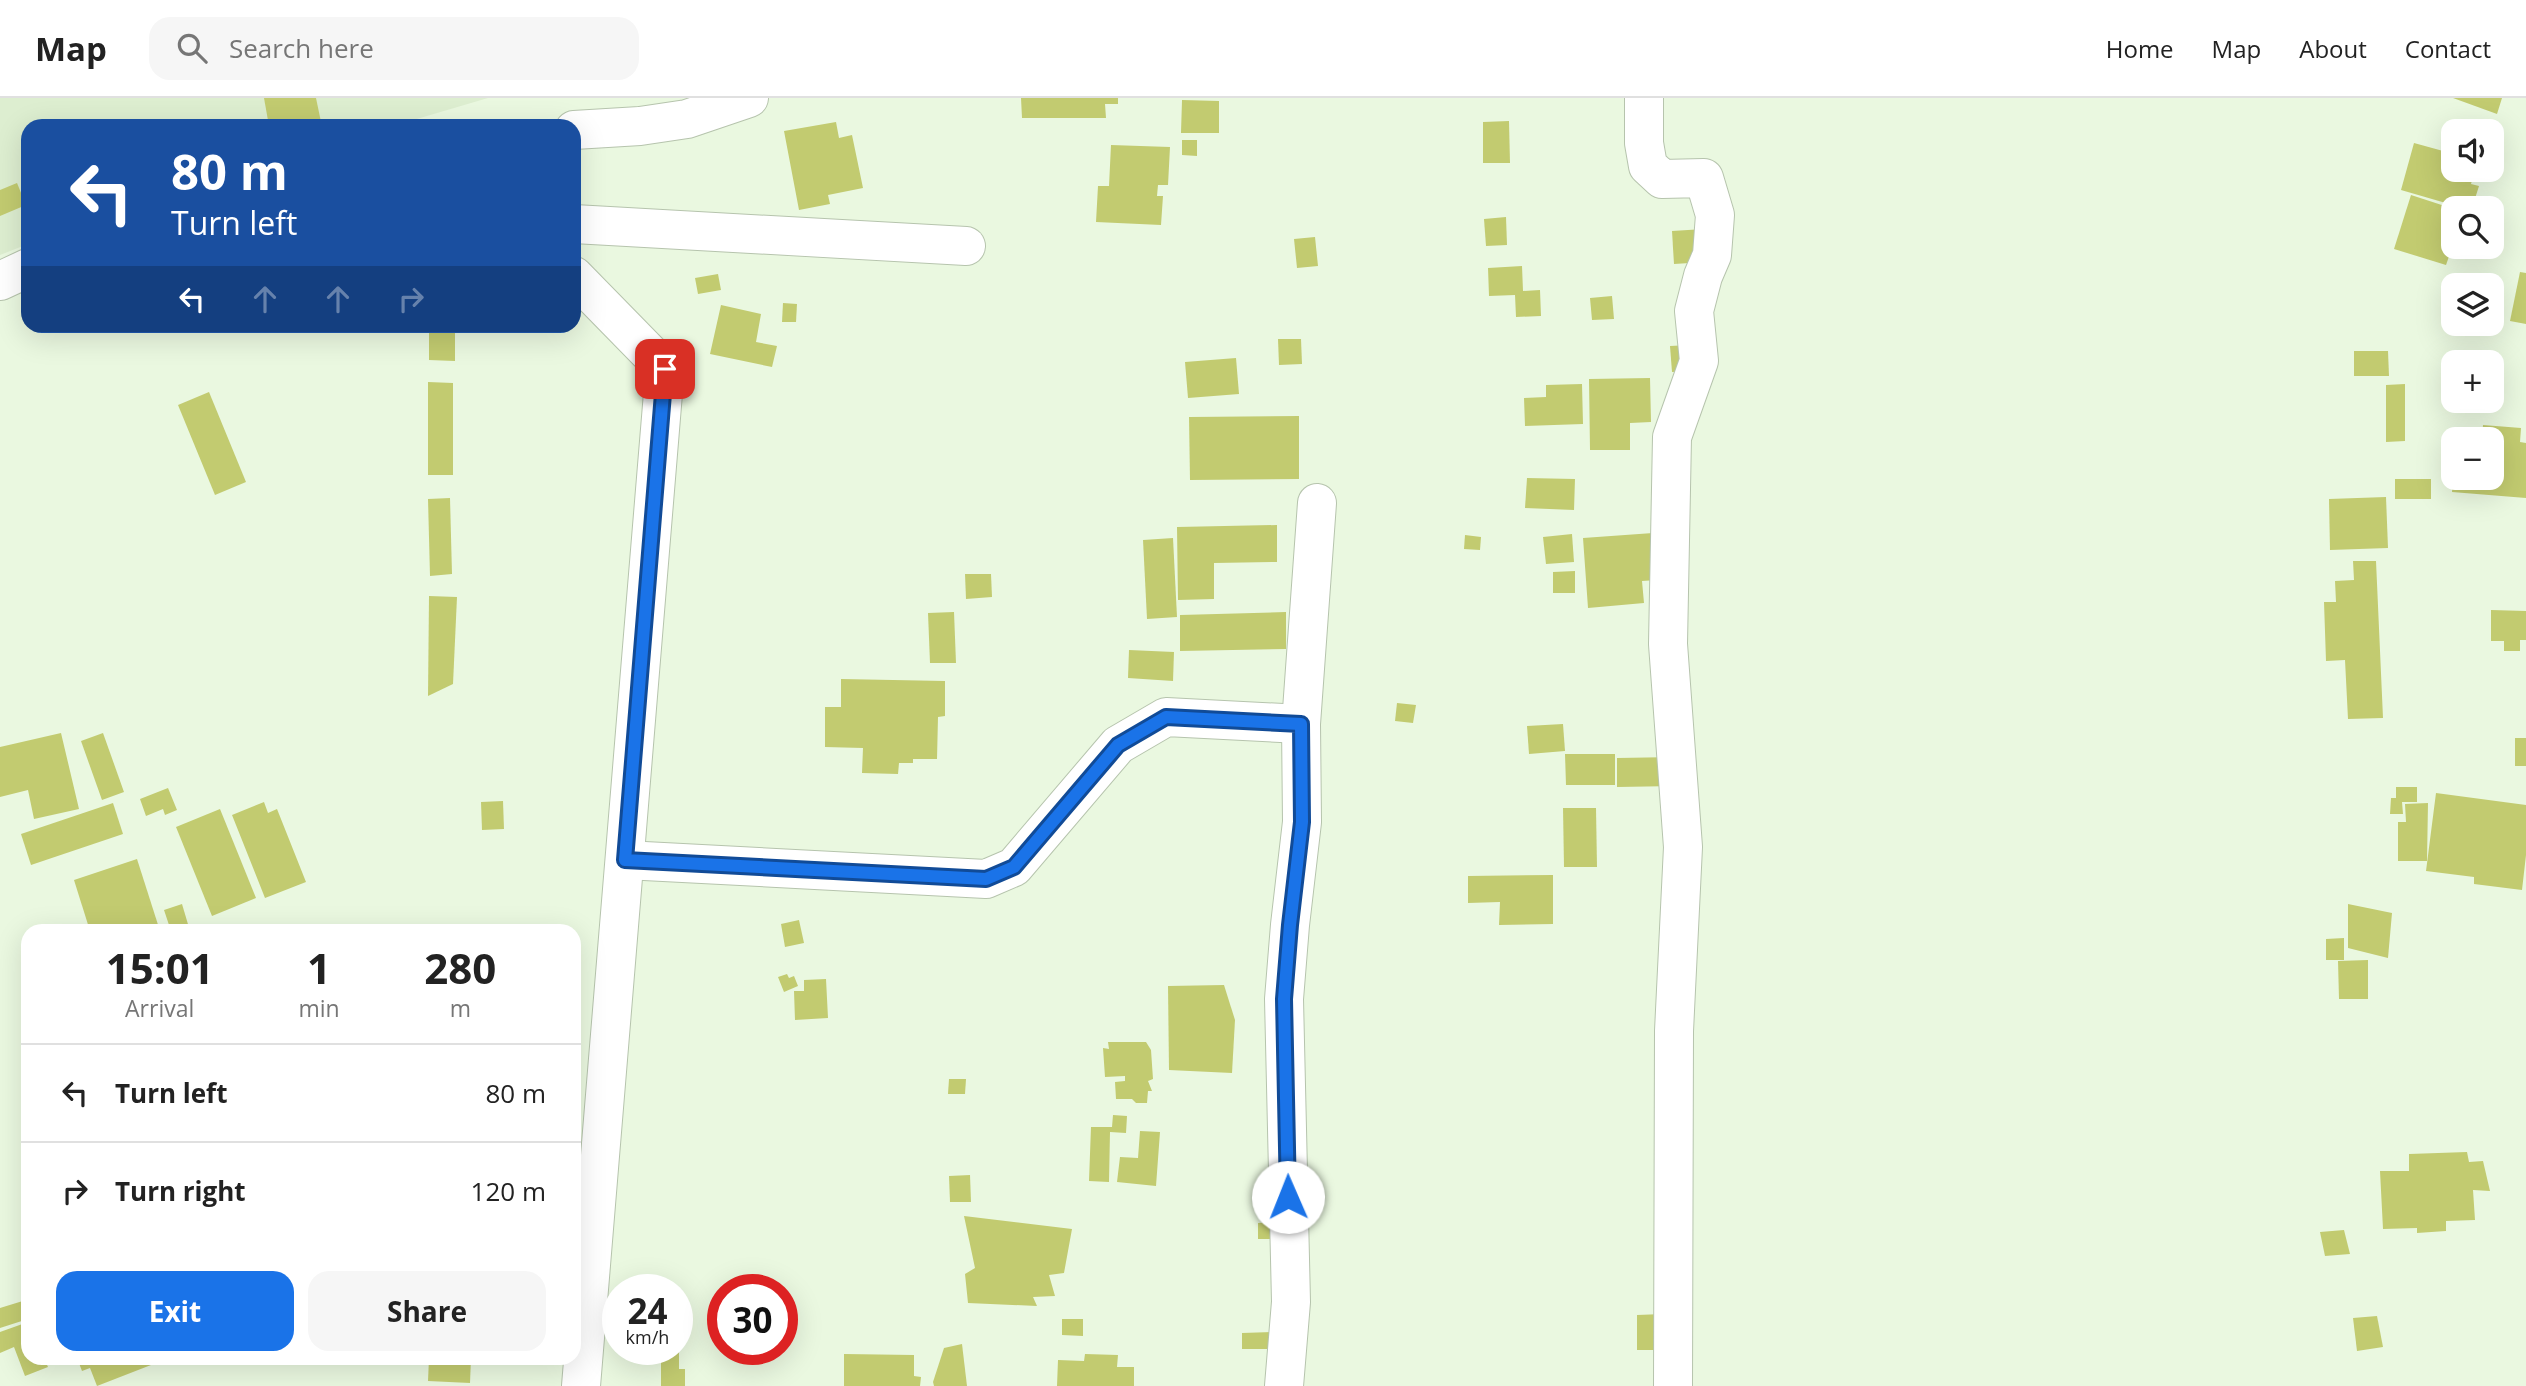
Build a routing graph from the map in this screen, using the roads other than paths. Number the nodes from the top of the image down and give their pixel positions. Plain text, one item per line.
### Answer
1 (749, 98) edge
2 (1644, 98) edge
3 (581, 130) edge
4 (581, 224) edge
5 (966, 246) dead end
6 (21, 271) edge
7 (0, 281) edge
8 (581, 282) edge
9 (1317, 503) dead end
10 (1301, 724) junction
11 (625, 860) junction
12 (581, 1386) edge
13 (1284, 1386) edge
14 (1673, 1386) edge

1 - 3 street
2 - 14 street
4 - 5 street
6 - 7 street
8 - 11 street
9 - 10 street
10 - 11 street
10 - 13 street
11 - 12 street

